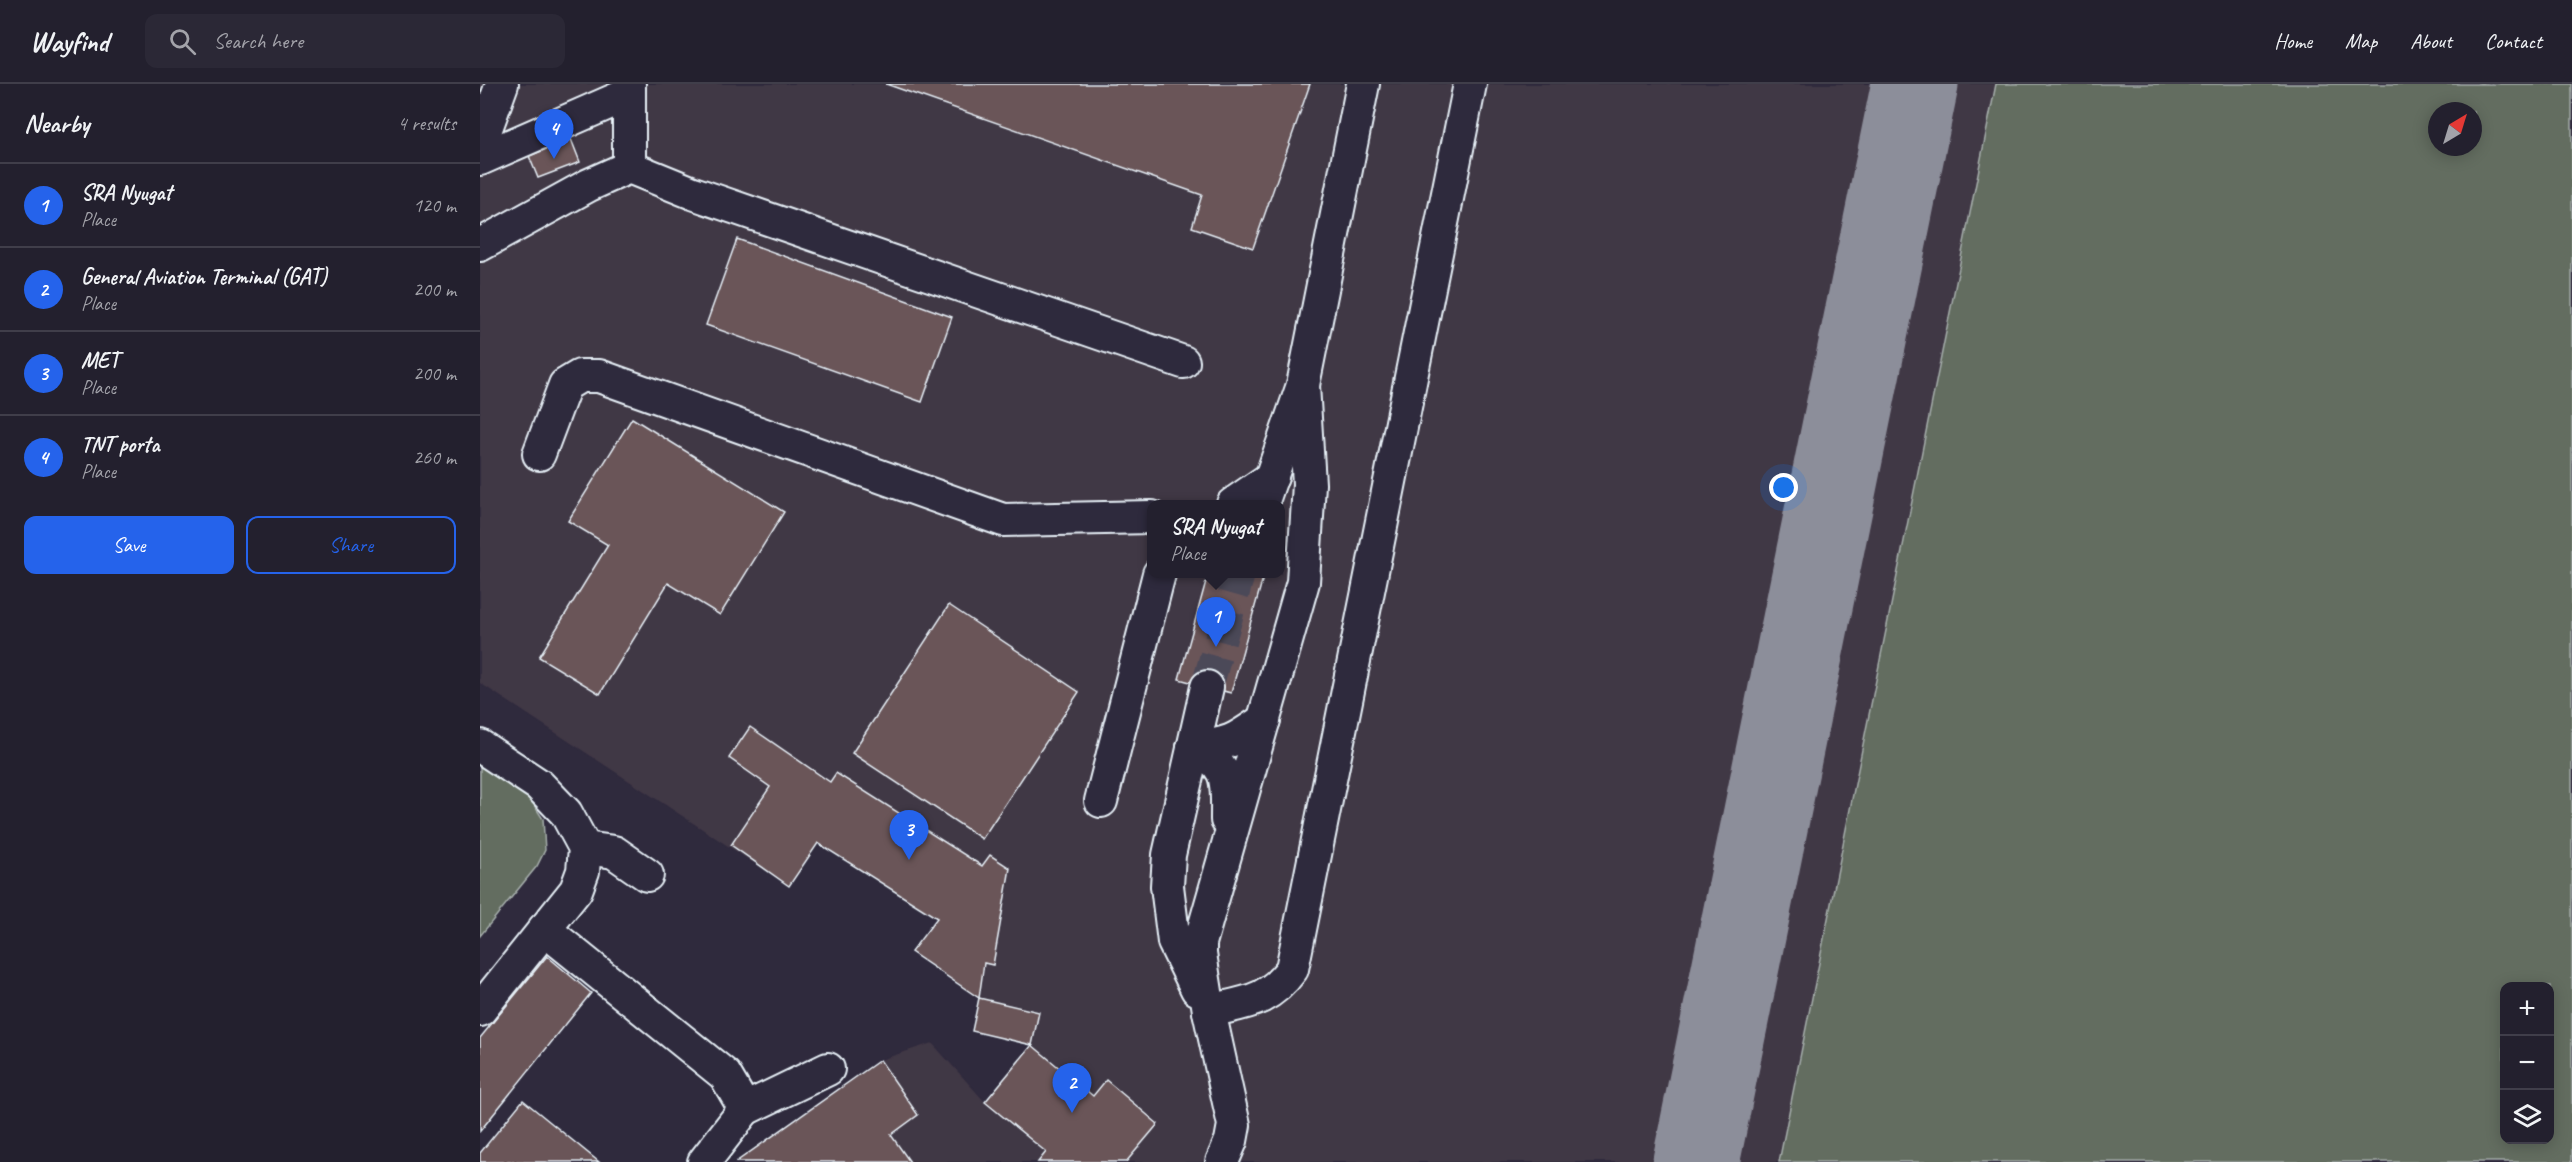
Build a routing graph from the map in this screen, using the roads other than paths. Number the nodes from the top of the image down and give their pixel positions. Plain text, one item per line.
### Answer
1 (502, 84) edge
2 (1363, 84) edge
3 (1470, 84) edge
4 (629, 89) edge
5 (480, 145) edge
6 (480, 159) edge
7 (629, 167) junction
8 (480, 245) edge
9 (1183, 362) dead end
10 (1303, 385) junction
11 (539, 454) dead end
12 (1267, 490) edge
13 (1243, 500) edge
14 (1147, 517) edge
15 (1158, 578) edge
16 (1207, 687) tunnel mouth
17 (1264, 720) junction
18 (480, 746) edge
19 (1193, 748) junction
20 (1101, 801) dead end
21 (585, 848) junction
22 (1227, 851) junction
23 (647, 875) dead end
24 (544, 929) junction
25 (480, 1010) edge
26 (1209, 1011) junction
27 (828, 1069) dead end
28 (745, 1109) junction
29 (704, 1162) edge
30 (1222, 1162) edge

1 - 5 street
2 - 10 street
3 - 26 street
4 - 6 street
4 - 7 street
7 - 8 street
7 - 9 street
10 - 12 street
10 - 17 street
11 - 14 street
12 - 13 street
15 - 20 street
16 - 19 street
17 - 19 street
17 - 22 street
18 - 21 street
19 - 22 street
19 - 26 street
21 - 23 street
21 - 24 street
22 - 26 street
24 - 25 street
24 - 28 street
26 - 30 street
27 - 28 street
28 - 29 street

